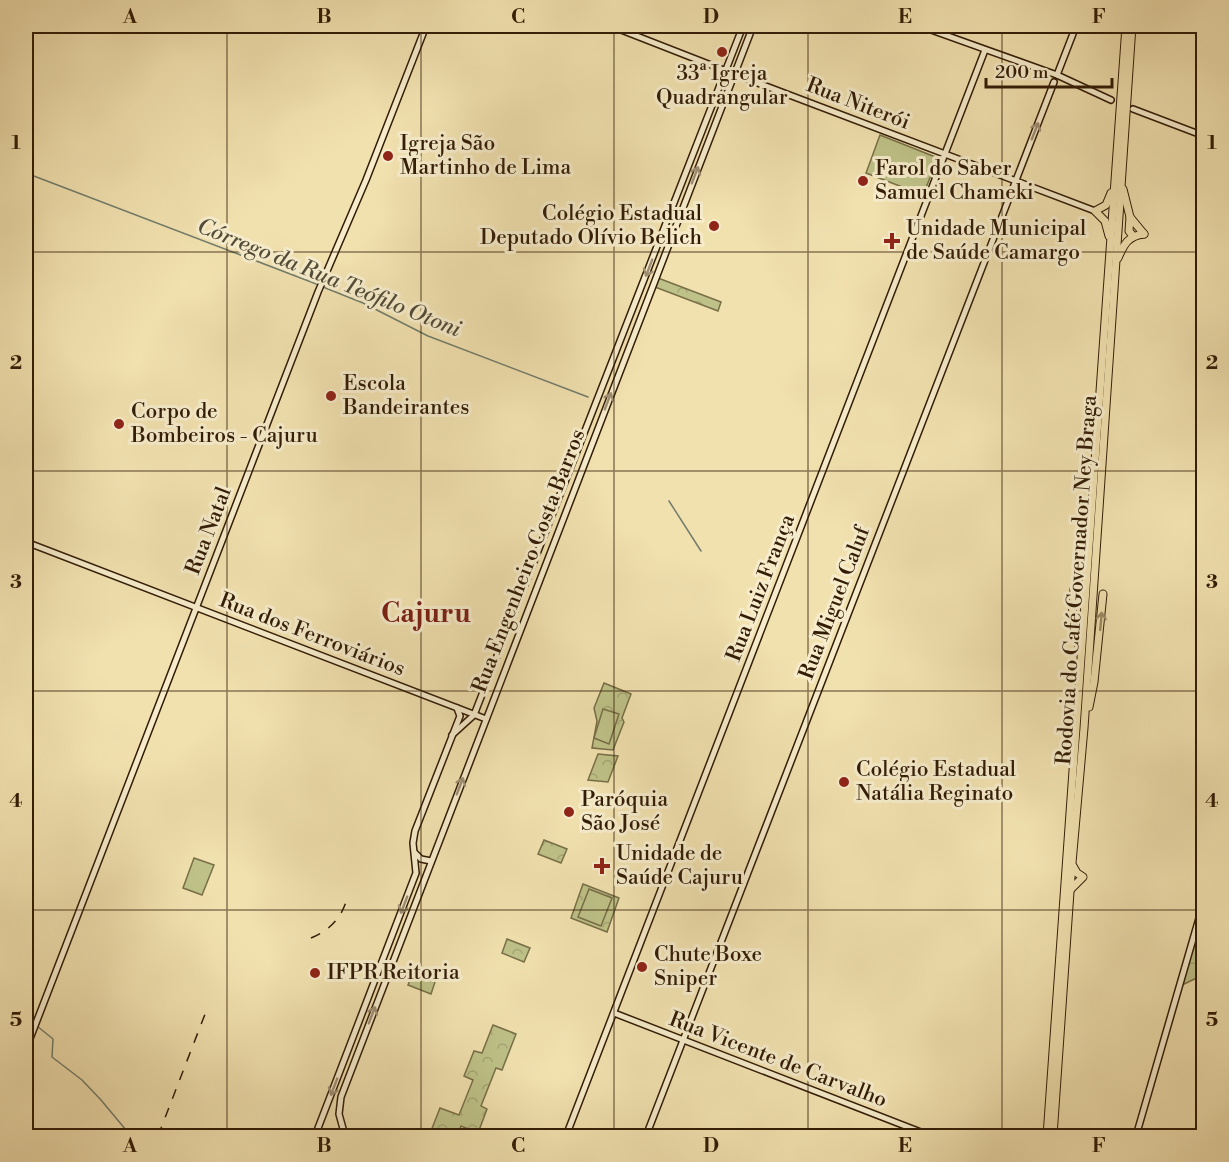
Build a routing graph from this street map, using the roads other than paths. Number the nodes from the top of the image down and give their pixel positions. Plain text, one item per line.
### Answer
1 (426, 26) edge
2 (611, 26) edge
3 (743, 26) edge
4 (753, 26) edge
5 (920, 26) edge
6 (1076, 26) edge
7 (1126, 26) edge
8 (1132, 26) edge
9 (985, 50) junction
10 (1038, 69) junction
11 (726, 70) junction
12 (734, 74) junction
13 (1057, 75) junction
14 (1068, 81) junction
15 (1054, 82) junction
16 (1111, 100) dead end
17 (1133, 109) dead end
18 (1203, 136) edge
19 (945, 154) junction
20 (1121, 178) junction
21 (1016, 181) junction
22 (1115, 186) junction
23 (1095, 211) junction
24 (1130, 217) junction
25 (1133, 236) junction
26 (1110, 242) junction
27 (1115, 266) junction
28 (1089, 537) junction
29 (26, 542) edge
30 (1102, 594) dead end
31 (197, 608) junction
32 (1079, 684) junction
33 (457, 708) junction
34 (480, 717) junction
35 (1084, 728) junction
36 (452, 735) junction
37 (413, 849) junction
38 (431, 861) junction
39 (1072, 863) junction
40 (1071, 889) junction
41 (1203, 901) edge
42 (614, 1013) junction
43 (684, 1040) junction
44 (26, 1049) edge
45 (1052, 1135) edge
46 (315, 1137) edge
47 (345, 1137) edge
48 (566, 1137) edge
49 (646, 1137) edge
50 (931, 1137) edge
51 (1136, 1137) edge

1 - 31 street, Rua Natal
2 - 11 street, Rua Niterói
3 - 11 street, Rua Engenheiro Costa Barros
4 - 12 street, Rua Engenheiro Costa Barros
5 - 9 street
6 - 13 street
7 - 22 highway, Rodovia do Café Governador Ney Braga
8 - 20 highway, Rodovia do Café Governador Ney Braga
9 - 10 street
9 - 19 street, Rua Luiz França
10 - 13 street
10 - 15 street
11 - 12 street, Rua Niterói
11 -> 34 street, Rua Engenheiro Costa Barros
12 - 19 street, Rua Niterói
34 -> 12 street, Rua Engenheiro Costa Barros
13 - 14 street
14 - 15 street
14 - 16 street
21 -> 15 street, Rua Miguel Caluf
17 - 18 street
19 - 21 street, Rua Niterói
19 - 42 street, Rua Luiz França
20 - 24 highway
20 - 27 highway, Rodovia do Café Governador Ney Braga
21 - 23 street, Rua Niterói
21 - 43 street, Rua Miguel Caluf
22 - 23 highway
22 - 26 highway, Rodovia do Café Governador Ney Braga
23 - 26 highway
24 - 25 highway
24 - 25 highway
25 - 27 highway
26 - 28 highway, Rodovia do Café Governador Ney Braga
27 - 35 highway, Rodovia do Café Governador Ney Braga
28 - 32 highway, Rodovia do Café Governador Ney Braga
28 - 32 highway
29 - 31 street, Rua dos Ferroviários
35 -> 30 highway
31 - 33 street, Rua dos Ferroviários
31 - 44 street, Rua Natal
32 - 45 highway, Rodovia do Café Governador Ney Braga
33 - 34 street, Rua dos Ferroviários
33 - 36 street, Rua Engenheiro Costa Barros
34 - 36 street, Rua Engenheiro Costa Barros
38 -> 34 street, Rua Engenheiro Costa Barros
35 - 39 highway, Rodovia do Café Governador Ney Braga
36 - 37 street, Rua Engenheiro Costa Barros
37 - 38 street
37 -> 46 street, Rua Engenheiro Costa Barros
47 -> 38 street, Rua Engenheiro Costa Barros
39 - 40 highway, Rodovia do Café Governador Ney Braga
39 - 40 highway
40 - 45 highway, Rodovia do Café Governador Ney Braga
41 - 51 street
42 - 43 street, Rua Vicente de Carvalho
42 - 48 street, Rua Luiz França
43 - 49 street, Rua Miguel Caluf
43 - 50 street, Rua Vicente de Carvalho

